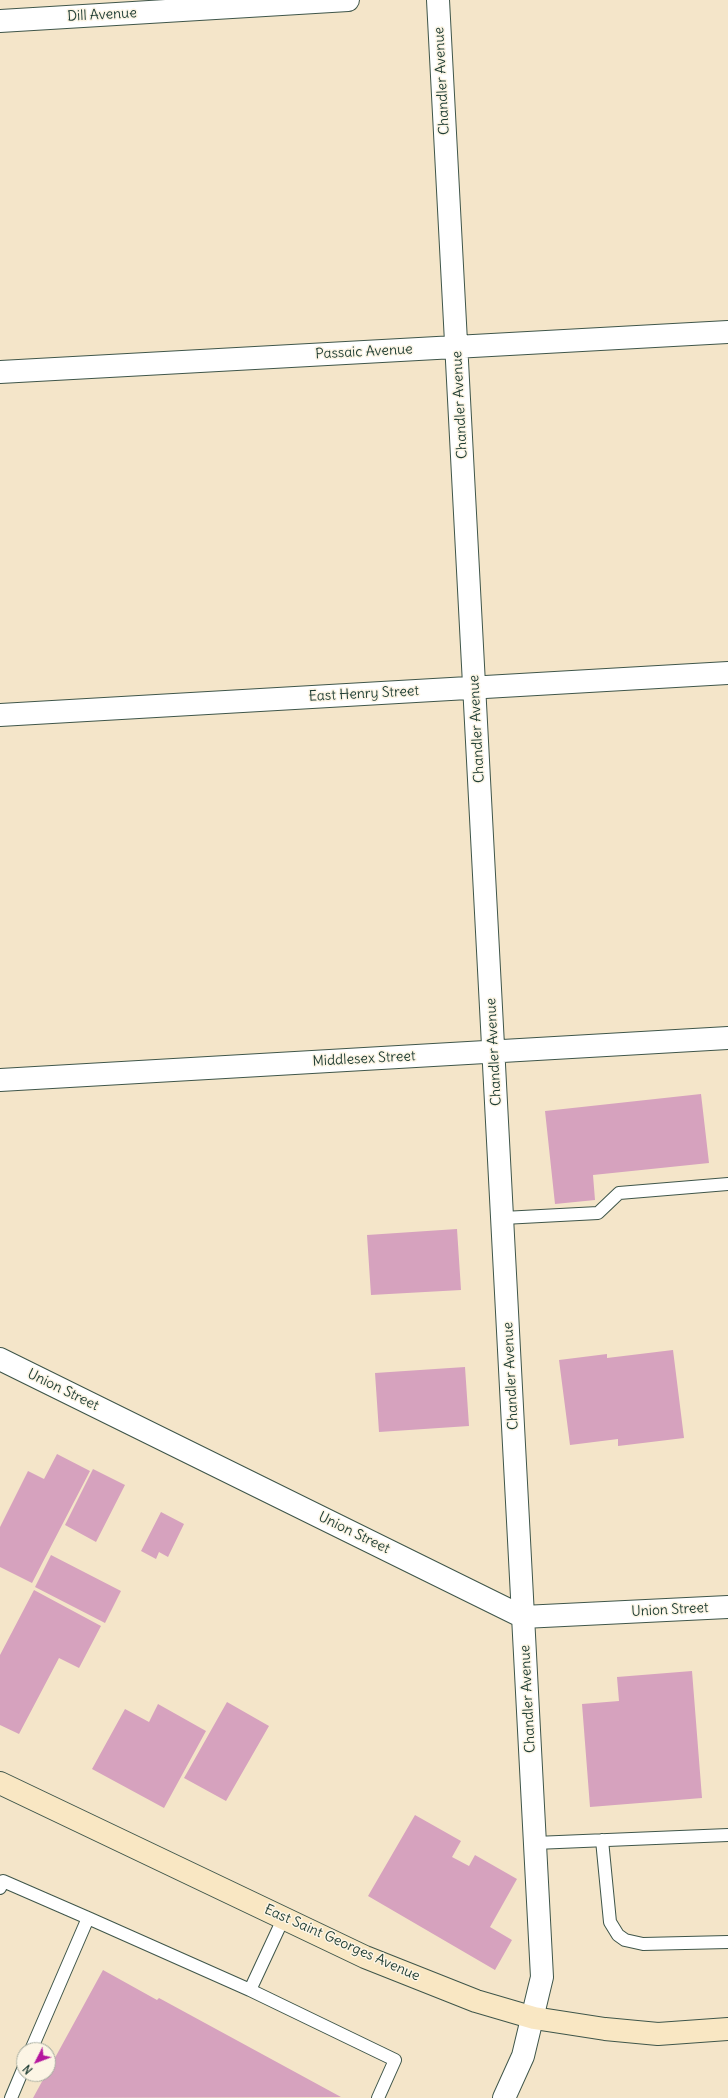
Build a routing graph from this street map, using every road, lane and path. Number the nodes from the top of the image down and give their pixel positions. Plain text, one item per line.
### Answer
1 (348, 0) edge
2 (438, 0) edge
3 (0, 21) edge
4 (728, 332) edge
5 (456, 347) junction
6 (0, 372) edge
7 (728, 673) edge
8 (474, 688) junction
9 (0, 715) edge
10 (728, 1038) edge
11 (494, 1052) junction
12 (0, 1080) edge
13 (728, 1184) edge
14 (503, 1218) junction
15 (0, 1359) edge
16 (728, 1607) edge
17 (523, 1617) junction
18 (0, 1783) edge
19 (728, 1835) edge
20 (602, 1840) junction
21 (535, 1843) junction
22 (0, 1888) edge
23 (284, 1917) junction
24 (88, 1918) junction
25 (728, 1942) edge
26 (250, 1990) junction
27 (534, 2018) junction
28 (728, 2029) edge
29 (34, 2042) edge
30 (18, 2082) edge
31 (11, 2098) edge
32 (378, 2098) edge
33 (504, 2098) edge

1 - 3 street, Dill Avenue
2 - 5 street, Chandler Avenue
4 - 5 street, Passaic Avenue
5 - 6 street, Passaic Avenue
5 - 8 street, Chandler Avenue
7 - 8 street, East Henry Street
8 - 9 street, East Henry Street
8 - 11 street, Chandler Avenue
10 - 11 street, Middlesex Street
11 - 12 street, Middlesex Street
11 - 14 street, Chandler Avenue
13 - 14 lane
14 - 17 street, Chandler Avenue
15 - 17 street, Union Street
16 - 17 street, Union Street
17 - 21 street, Chandler Avenue
18 - 23 main road, East Saint Georges Avenue
19 - 20 lane
20 - 21 lane
20 - 25 lane
21 - 27 street, Chandler Avenue
22 - 24 lane
23 - 26 lane
23 - 27 main road, East Saint Georges Avenue
24 - 26 lane
24 - 29 lane
26 - 32 lane
27 - 28 main road, East Saint Georges Avenue
27 - 33 street, Chandler Avenue
30 - 31 lane

